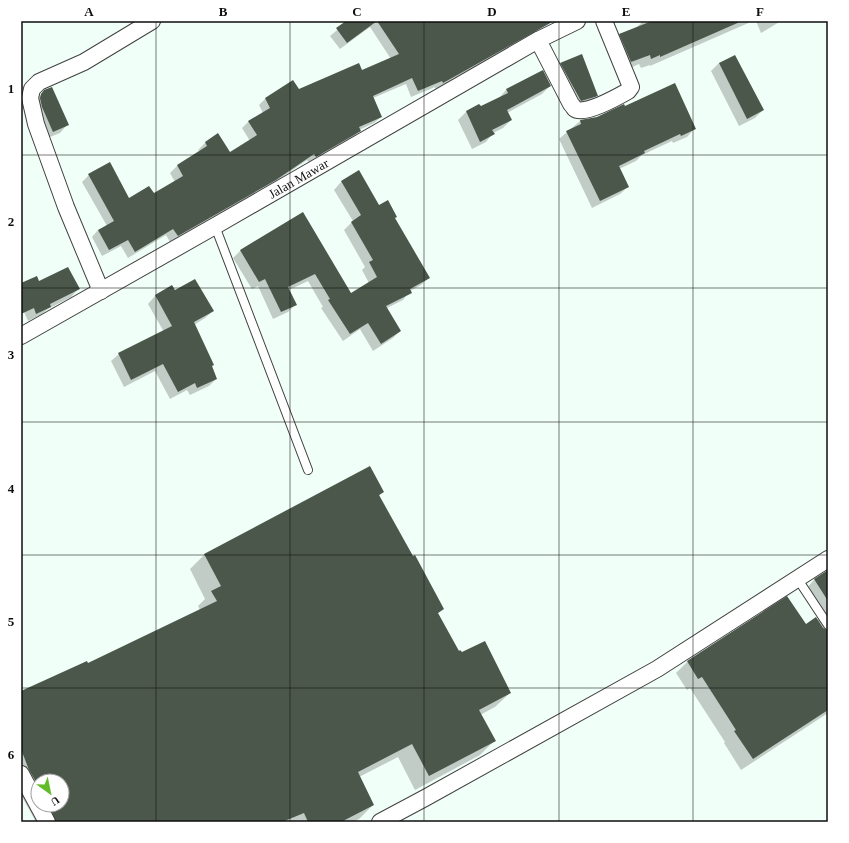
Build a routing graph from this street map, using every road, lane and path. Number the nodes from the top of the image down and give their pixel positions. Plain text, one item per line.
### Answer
1 (152, 21) edge
2 (576, 21) edge
3 (604, 21) edge
4 (538, 40) junction
5 (216, 226) junction
6 (101, 291) junction
7 (21, 336) edge
8 (308, 470) dead end
9 (828, 559) edge
10 (797, 578) junction
11 (828, 625) edge
12 (21, 774) edge
13 (47, 822) edge
14 (380, 822) edge

1 - 6 street
2 - 4 street, Jalan Mawar
3 - 4 street
4 - 5 street, Jalan Mawar
5 - 6 street, Jalan Mawar
5 - 8 lane
6 - 7 street, Jalan Mawar
9 - 10 street
10 - 11 lane
10 - 14 street
12 - 13 street

